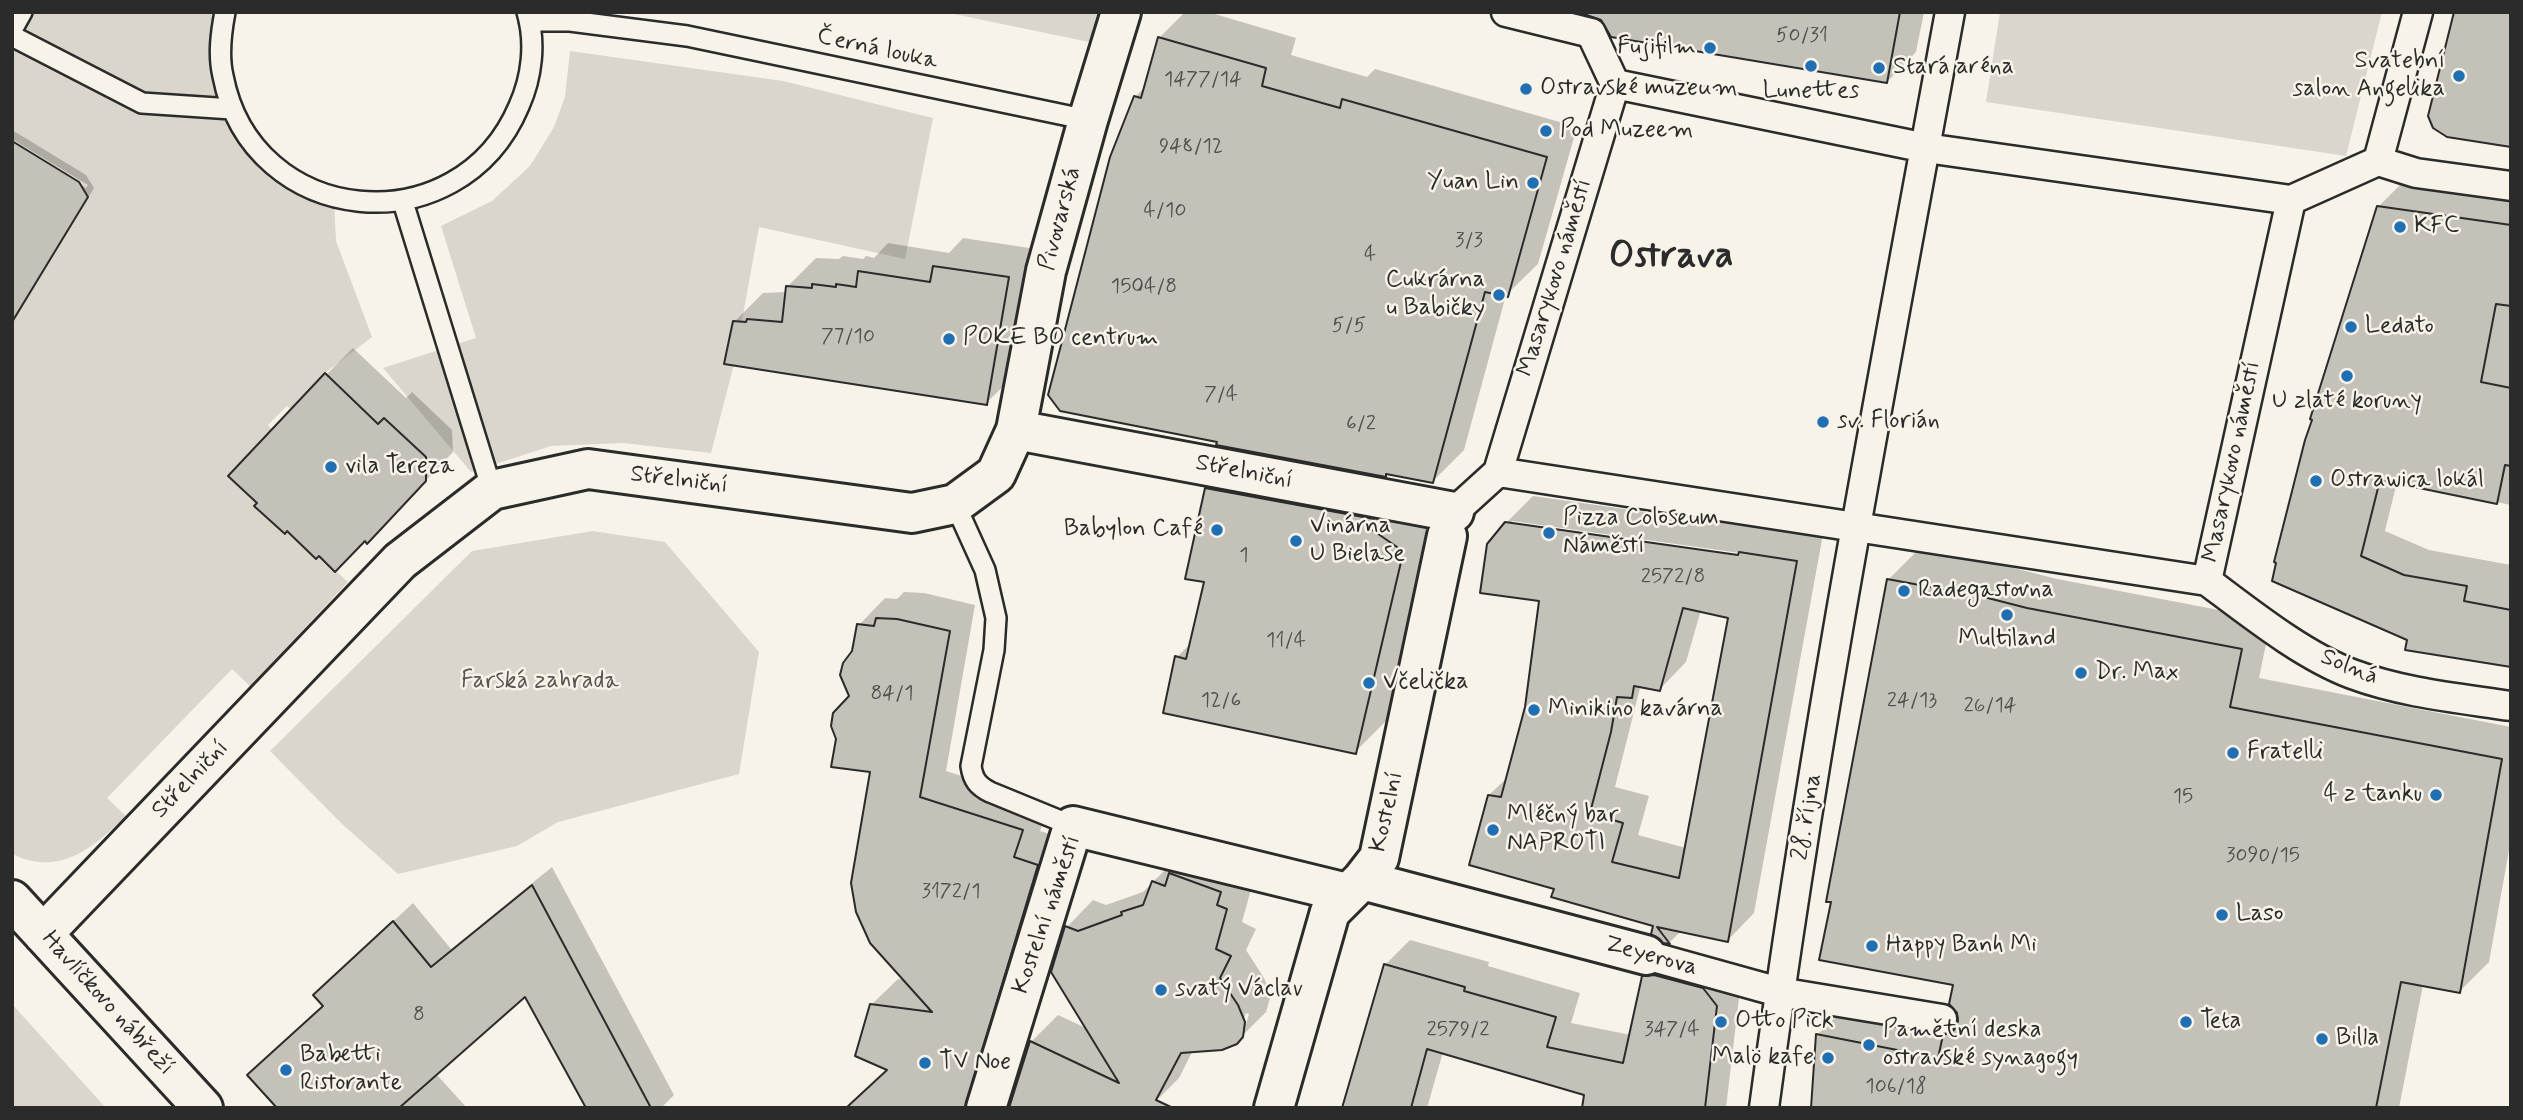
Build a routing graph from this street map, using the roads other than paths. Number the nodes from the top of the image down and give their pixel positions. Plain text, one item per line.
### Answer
1 (22, 12) edge
2 (225, 12) edge
3 (1121, 12) edge
4 (1506, 12) edge
5 (1950, 12) edge
6 (2418, 12) edge
7 (528, 17) edge
8 (1593, 23) edge
9 (12, 30) edge
10 (12, 36) edge
11 (1615, 84) junction
12 (232, 108) junction
13 (1088, 120) junction
14 (1926, 148) junction
15 (2378, 162) junction
16 (2511, 186) edge
17 (2291, 200) junction
18 (402, 202) junction
19 (1016, 430) junction
20 (1498, 472) junction
21 (492, 490) junction
22 (955, 503) junction
23 (1450, 524) junction
24 (1854, 527) junction
25 (2207, 581) junction
26 (2511, 706) edge
27 (1073, 826) junction
28 (1355, 887) junction
29 (12, 900) edge
30 (43, 934) junction
31 (1646, 955) joint
32 (1779, 992) junction
33 (1942, 1019) dead end
34 (203, 1108) edge
35 (986, 1108) edge
36 (1274, 1108) edge
37 (1764, 1108) edge

1 - 9 lane
2 - 12 lane, Černá louka
3 - 13 street, Pivovarská
4 - 8 street
5 - 14 street
6 - 15 street
7 - 13 lane, Černá louka
7 - 18 lane, Černá louka
8 - 11 street
10 - 12 lane
11 - 14 street
11 - 20 street, Masarykovo náměstí
12 - 18 lane, Černá louka
13 - 19 street, Pivovarská
14 - 17 street
14 - 24 street
15 - 16 street
15 - 17 street
17 - 25 street, Masarykovo náměstí
18 - 21 lane
19 - 22 street, Střelniční
19 - 23 street, Střelniční
20 - 23 street
20 - 24 street, Masarykovo náměstí
21 - 22 street, Střelniční
21 - 30 street, Střelniční
22 - 27 lane
23 - 28 street, Kostelní
24 - 25 street, Masarykovo náměstí
24 - 32 street, 28. října
25 - 26 street, Solná
27 - 28 street, Kostelní náměstí
27 - 35 street, Kostelní náměstí
28 - 31 street, Zeyerova
28 - 36 street, Kostelní
29 - 30 street, Havlíčkovo nábřeží
30 - 34 street, Havlíčkovo nábřeží
31 - 32 street, Zeyerova
32 - 33 street, Zeyerova
32 - 37 street, 28. října

